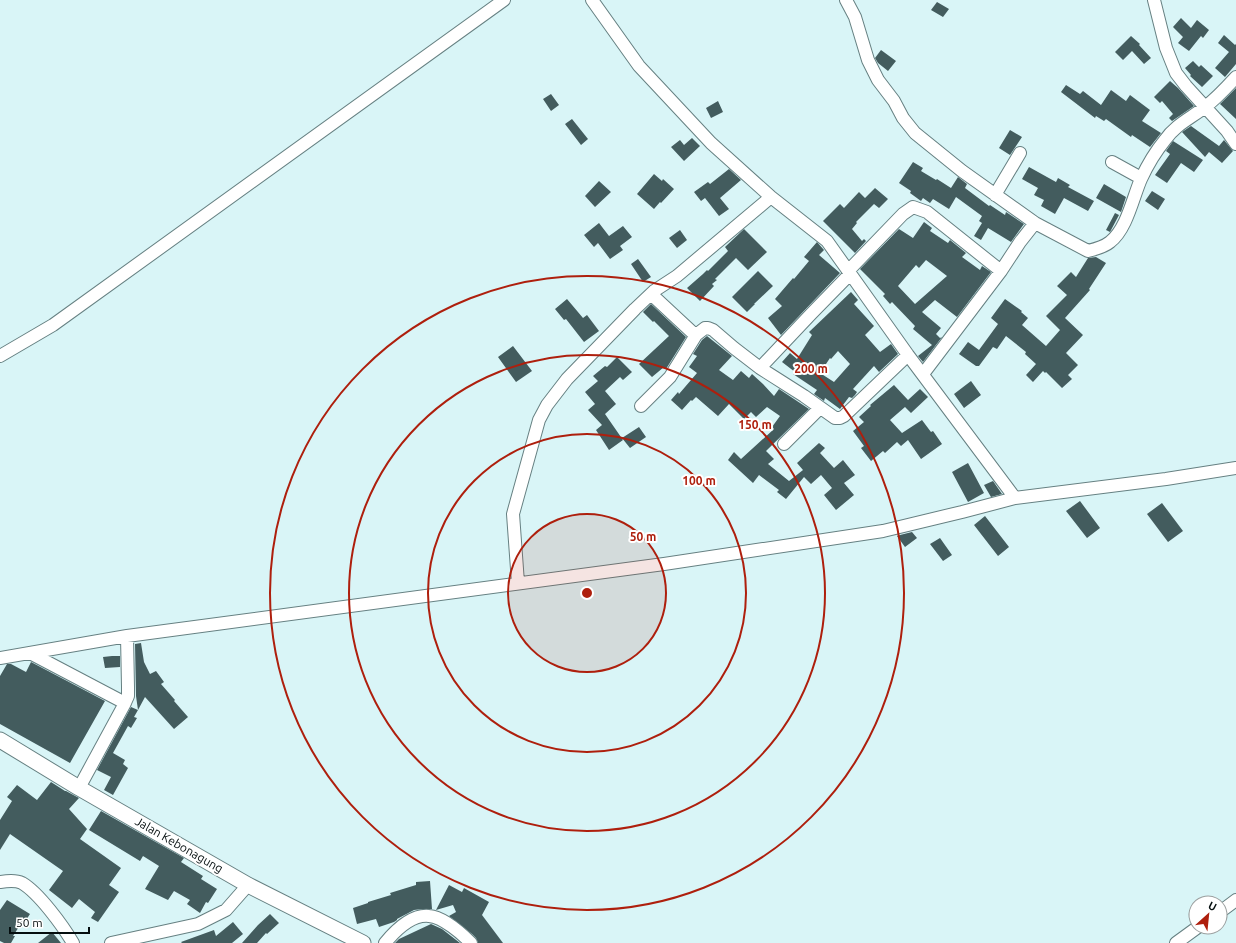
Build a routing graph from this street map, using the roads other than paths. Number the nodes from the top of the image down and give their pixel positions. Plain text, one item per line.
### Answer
1 (504, 0) edge
2 (592, 0) edge
3 (1154, 0) edge
4 (848, 2) edge
5 (1236, 77) edge
6 (1206, 107) junction
7 (1236, 144) edge
8 (1020, 153) dead end
9 (1112, 162) dead end
10 (1141, 178) junction
11 (995, 195) junction
12 (771, 197) junction
13 (1035, 224) junction
14 (1001, 271) junction
15 (849, 272) junction
16 (651, 294) junction
17 (696, 335) junction
18 (908, 355) junction
19 (0, 356) edge
20 (760, 368) junction
21 (923, 374) junction
22 (641, 406) dead end
23 (820, 408) junction
24 (784, 444) dead end
25 (1236, 468) edge
26 (1015, 498) junction
27 (518, 583) junction
28 (127, 636) junction
29 (30, 653) junction
30 (0, 658) edge
31 (125, 703) junction
32 (0, 740) edge
33 (79, 788) junction
34 (0, 882) edge
35 (248, 884) junction
36 (1188, 934) edge
37 (73, 943) edge
38 (111, 943) edge
39 (363, 943) edge
40 (385, 943) edge
41 (471, 943) edge
42 (1176, 943) edge

1 - 19 street
2 - 12 street
3 - 6 street
4 - 11 street
5 - 6 street
6 - 7 street
6 - 10 street
8 - 11 street
9 - 10 street
10 - 13 street
11 - 13 street
12 - 15 street
12 - 16 street
13 - 14 street
14 - 15 street
14 - 21 street
15 - 18 street
15 - 20 street
16 - 17 street
16 - 27 street
17 - 20 street
17 - 22 street
18 - 21 street
18 - 23 street
20 - 23 street
21 - 26 street
23 - 24 street
25 - 26 street
26 - 27 street
27 - 28 street
28 - 29 street
28 - 31 street
29 - 30 street
29 - 31 street
31 - 33 street
32 - 33 main road, Jalan Kebonagung
33 - 35 main road, Jalan Kebonagung
34 - 37 street
35 - 38 street
35 - 39 main road, Jalan Kebonagung
36 - 42 street
40 - 41 street

